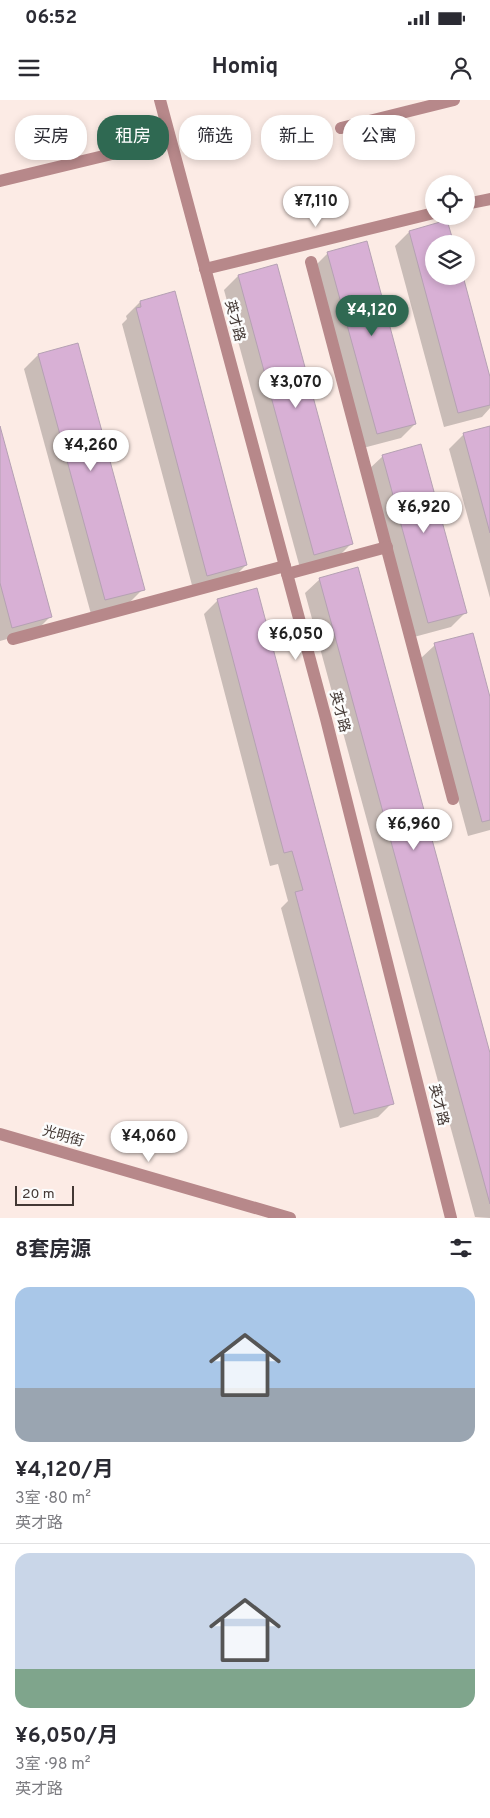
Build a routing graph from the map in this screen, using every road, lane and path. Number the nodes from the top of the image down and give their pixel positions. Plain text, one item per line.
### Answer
1 (160, 100) edge
2 (454, 100) edge
3 (341, 128) dead end
4 (170, 140) junction
5 (0, 181) edge
6 (490, 198) edge
7 (475, 202) edge
8 (425, 214) edge
9 (311, 262) dead end
10 (205, 269) junction
11 (387, 547) junction
12 (286, 570) junction
13 (13, 639) dead end
14 (453, 799) dead end
15 (0, 1134) edge
16 (290, 1218) edge
17 (451, 1218) edge

1 - 4 street, 英才路
2 - 3 street
4 - 5 street
4 - 10 street, 英才路
6 - 7 street
8 - 10 street
9 - 11 street
10 - 12 street, 英才路
11 - 12 street
11 - 14 street
12 - 13 street
12 - 17 street, 英才路
15 - 16 street, 光明街

